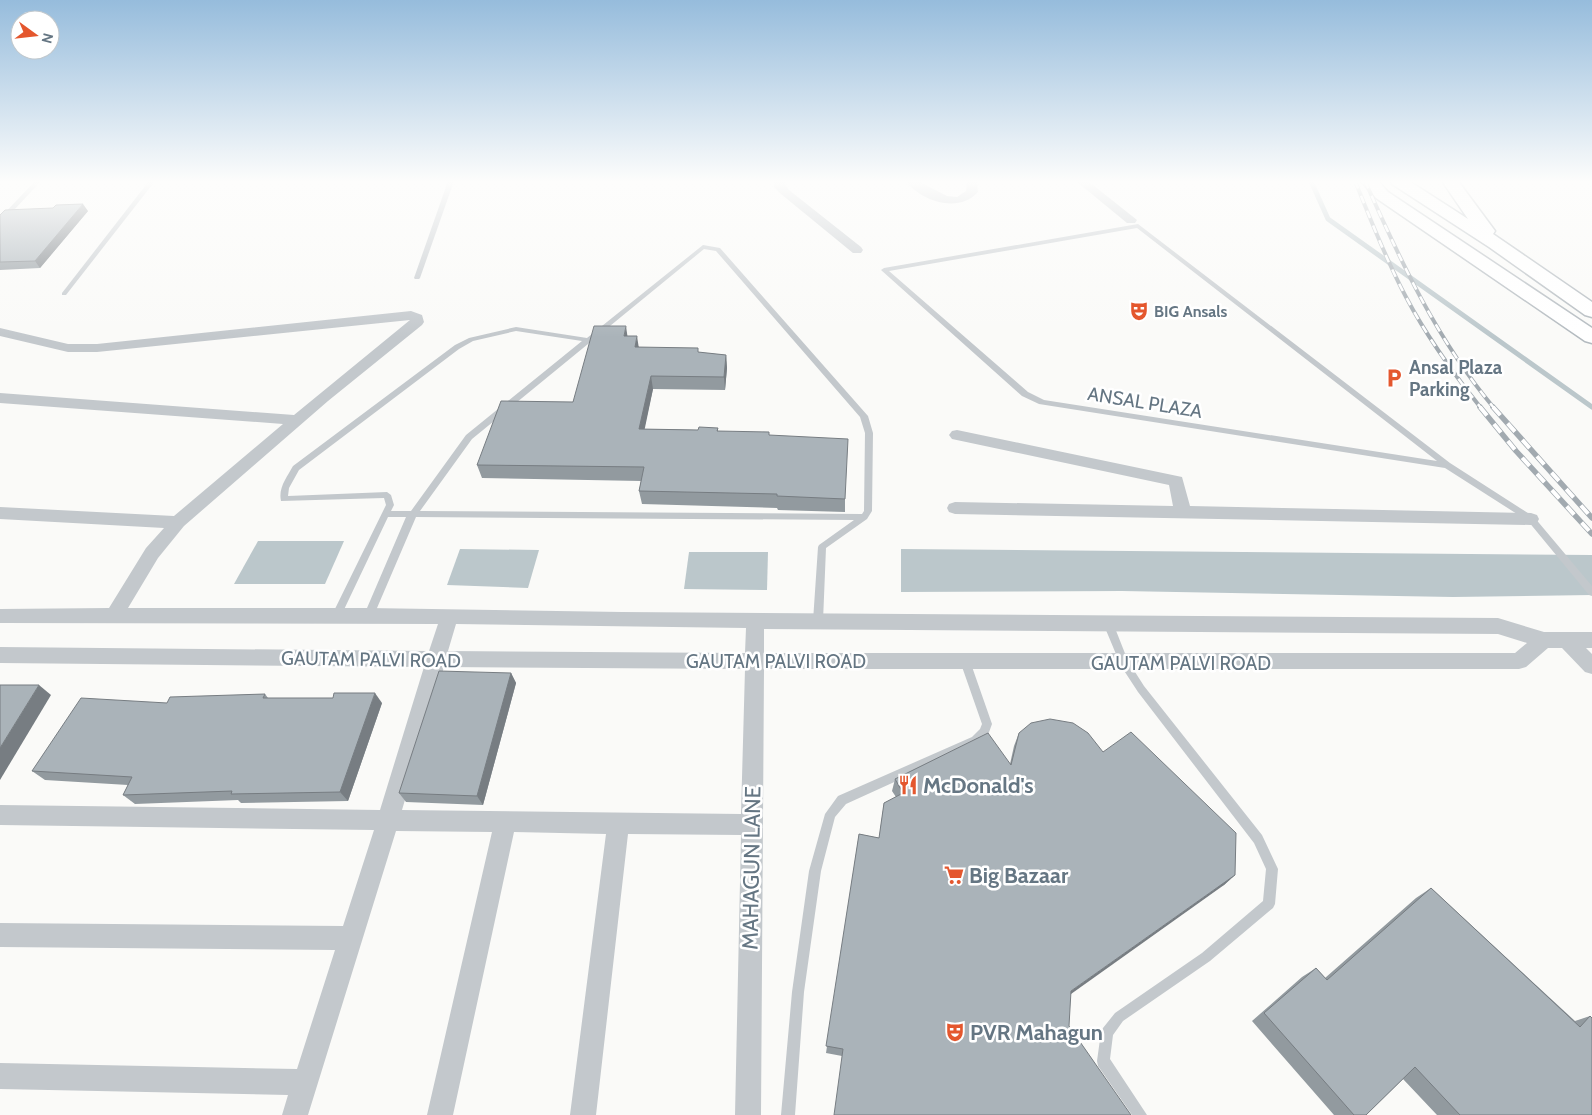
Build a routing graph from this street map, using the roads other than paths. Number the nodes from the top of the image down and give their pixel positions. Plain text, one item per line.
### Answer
1 (111, 233) edge
2 (433, 233) edge
3 (836, 233) edge
4 (1097, 233) edge
5 (1147, 233) edge
6 (1445, 233) edge
7 (1480, 233) edge
8 (1488, 233) edge
9 (1495, 243) junction
10 (857, 250) dead end
11 (417, 278) dead end
12 (64, 294) dead end
13 (1592, 311) edge
14 (0, 332) edge
15 (1592, 336) edge
16 (588, 340) junction
17 (0, 398) edge
18 (299, 420) junction
19 (957, 435) dead end
20 (1447, 465) junction
21 (955, 508) dead end
22 (0, 513) edge
23 (1184, 513) junction
24 (386, 514) junction
25 (412, 515) junction
26 (864, 517) junction
27 (1531, 519) junction
28 (178, 522) junction
29 (1592, 592) edge
30 (338, 615) junction
31 (370, 615) junction
32 (0, 616) edge
33 (113, 617) junction
34 (449, 617) junction
35 (755, 621) junction
36 (818, 622) junction
37 (1108, 623) junction
38 (1544, 640) junction
39 (1566, 640) junction
40 (1592, 640) edge
41 (0, 655) edge
42 (436, 659) junction
43 (754, 661) junction
44 (965, 661) junction
45 (1124, 663) junction
46 (1592, 666) edge
47 (0, 815) edge
48 (388, 820) junction
49 (504, 822) junction
50 (618, 823) junction
51 (751, 825) junction
52 (0, 935) edge
53 (351, 938) junction
54 (0, 1076) edge
55 (306, 1082) junction
56 (295, 1115) edge
57 (440, 1115) edge
58 (583, 1115) edge
59 (748, 1115) edge
60 (788, 1115) edge
61 (1140, 1115) edge

1 - 12 lane
2 - 11 lane
3 - 10 street
4 - 20 lane, ANSAL PLAZA
5 - 20 lane, ANSAL PLAZA
6 - 15 main road
7 - 9 main road
8 - 9 main road
9 - 13 main road
14 - 18 street
16 - 24 lane
16 - 25 lane
16 - 26 lane
17 - 18 street
18 - 28 street
19 - 23 street
20 - 27 lane
21 - 23 street
22 - 28 street
23 - 27 street
24 - 25 lane
24 - 30 lane
25 - 26 lane
25 - 31 lane
26 - 36 lane
27 - 29 lane
28 - 33 street
30 - 31 street, GAUTAM PALVI ROAD
30 - 33 street, GAUTAM PALVI ROAD
31 - 34 street, GAUTAM PALVI ROAD
32 - 33 street, GAUTAM PALVI ROAD
34 - 35 street, GAUTAM PALVI ROAD
34 - 42 street
35 - 36 street, GAUTAM PALVI ROAD
35 - 43 street, MAHAGUN LANE
36 - 37 street, GAUTAM PALVI ROAD
37 - 38 street, GAUTAM PALVI ROAD
37 - 45 lane
38 - 39 street, GAUTAM PALVI ROAD
38 - 45 street, GAUTAM PALVI ROAD
39 - 40 street, GAUTAM PALVI ROAD
39 - 46 street
41 - 42 street, GAUTAM PALVI ROAD
42 - 43 street, GAUTAM PALVI ROAD
42 - 48 street
43 - 44 street, GAUTAM PALVI ROAD
43 - 51 street, MAHAGUN LANE
44 - 45 street, GAUTAM PALVI ROAD
44 - 60 lane
45 - 61 lane
47 - 48 street
48 - 49 street
48 - 53 street
49 - 50 street
49 - 57 street
50 - 51 street
50 - 58 street
51 - 59 street, MAHAGUN LANE
52 - 53 street
53 - 55 street
54 - 55 street
55 - 56 street

